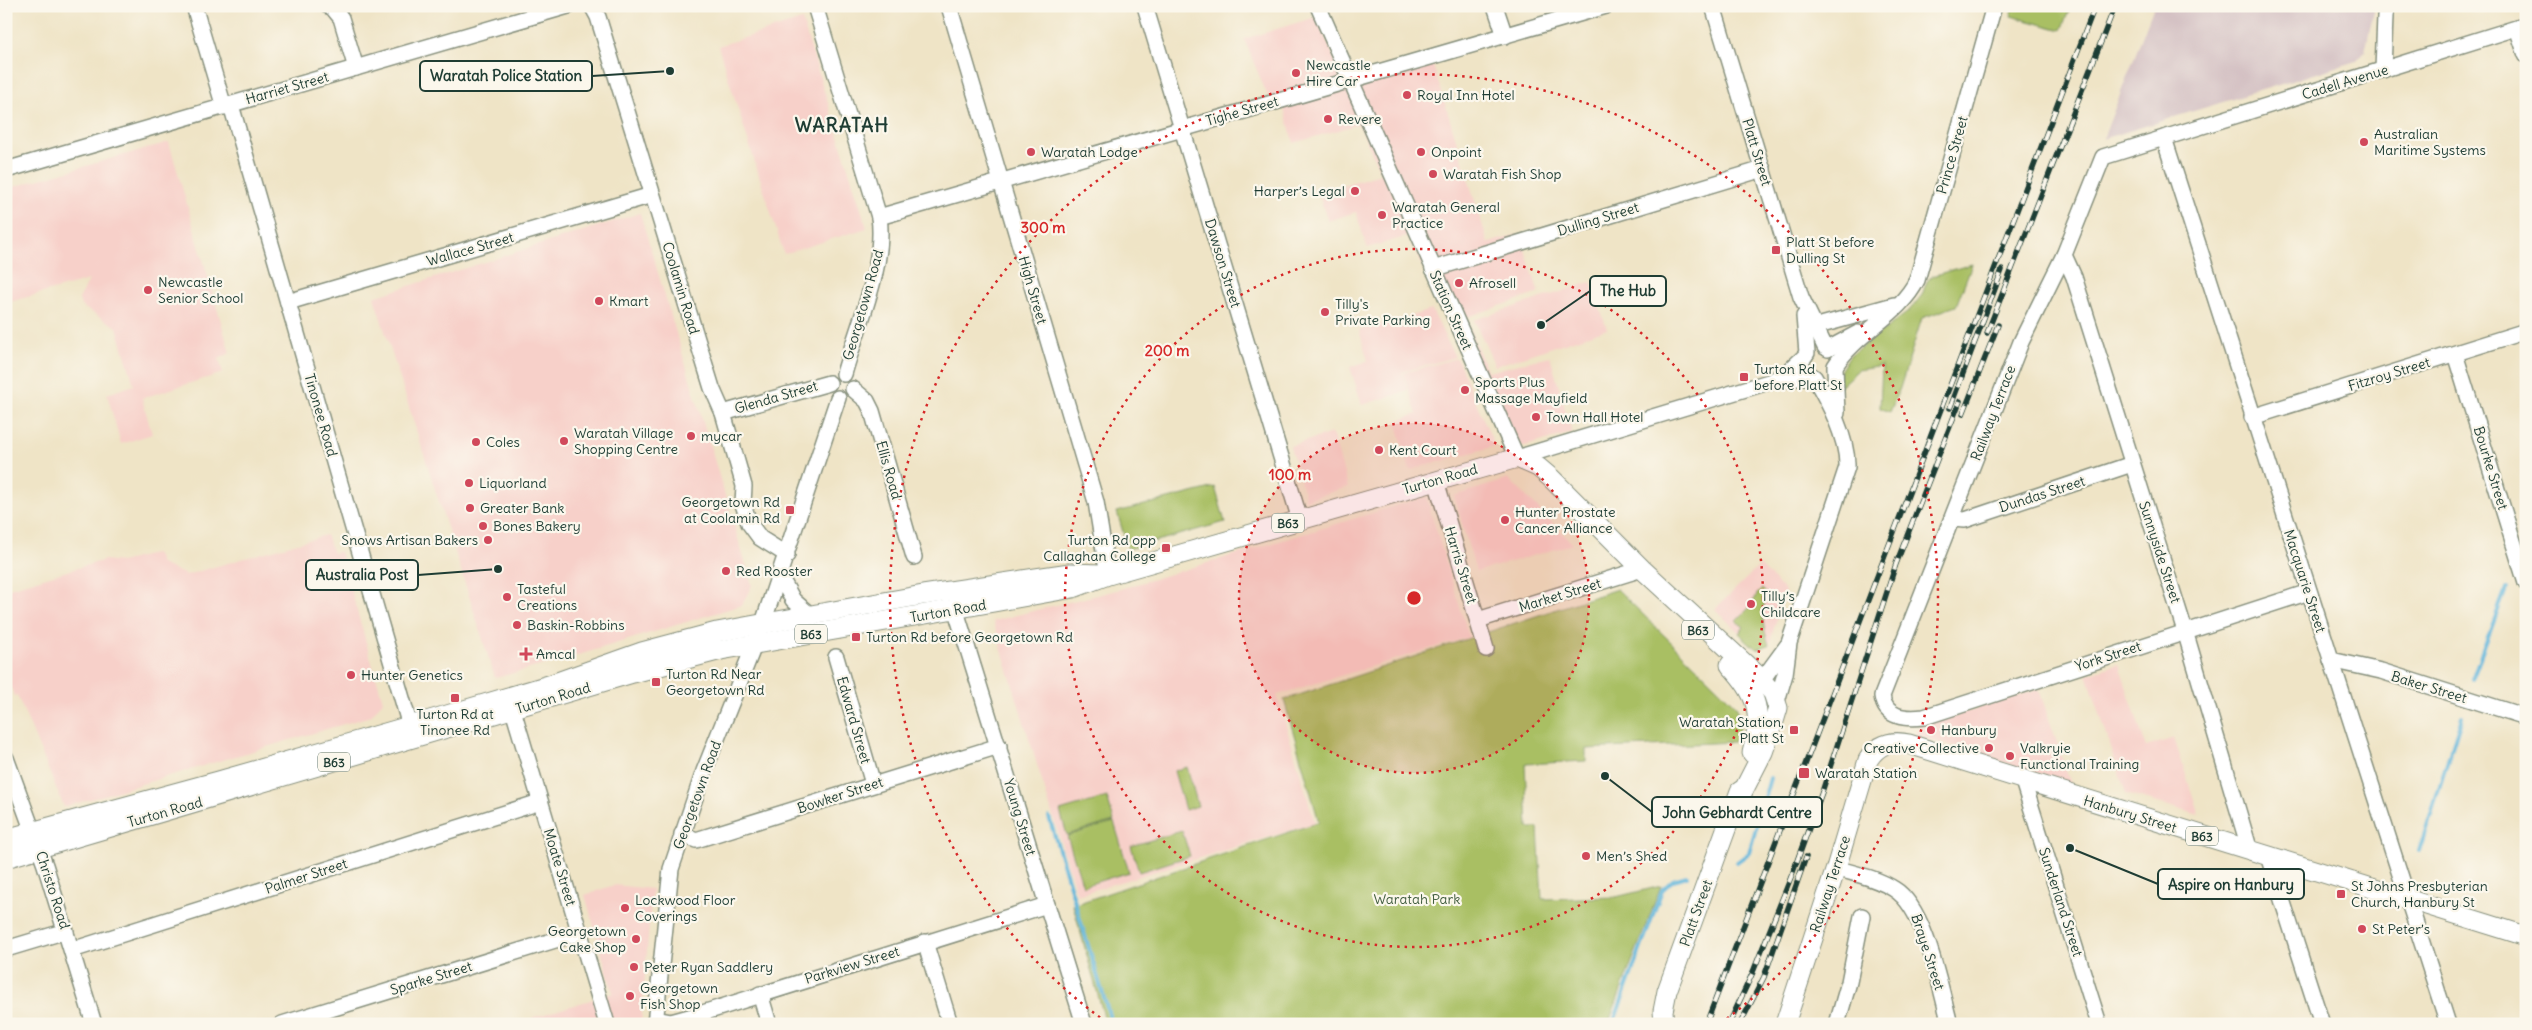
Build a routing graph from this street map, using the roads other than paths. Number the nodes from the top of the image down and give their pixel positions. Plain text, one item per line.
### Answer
1 (194, 6) edge
2 (328, 6) edge
3 (568, 6) edge
4 (592, 6) edge
5 (815, 6) edge
6 (949, 6) edge
7 (1146, 6) edge
8 (1318, 6) edge
9 (1496, 6) edge
10 (1606, 6) edge
11 (1713, 6) edge
12 (1994, 6) edge
13 (2387, 6) edge
14 (2522, 27) edge
15 (1505, 36) junction
16 (2526, 55) edge
17 (356, 68) junction
18 (2383, 70) junction
19 (1350, 80) junction
20 (227, 106) junction
21 (1183, 128) junction
22 (2164, 138) junction
23 (1762, 168) junction
24 (6, 170) edge
25 (1000, 180) junction
26 (652, 195) junction
27 (879, 217) junction
28 (2064, 255) junction
29 (1433, 269) junction
30 (1801, 297) junction
31 (1904, 301) junction
32 (288, 302) junction
33 (1814, 327) junction
34 (1869, 328) junction
35 (2526, 331) edge
36 (1827, 348) junction
37 (2455, 354) junction
38 (1806, 355) junction
39 (1835, 367) junction
40 (844, 374) junction
41 (1813, 376) junction
42 (1772, 381) junction
43 (829, 383) junction
44 (853, 389) junction
45 (838, 398) junction
46 (722, 413) junction
47 (2252, 417) junction
48 (1838, 427) junction
49 (1517, 458) junction
50 (2132, 464) junction
51 (1436, 481) junction
52 (1952, 519) junction
53 (1300, 520) junction
54 (2522, 554) edge
55 (787, 555) junction
56 (914, 557) dead end
57 (1642, 569) junction
58 (1108, 575) junction
59 (780, 576) junction
60 (2526, 583) edge
61 (2309, 592) junction
62 (956, 611) junction
63 (810, 615) junction
64 (1478, 620) junction
65 (763, 624) junction
66 (2185, 631) junction
67 (1790, 643) junction
68 (754, 644) junction
69 (1486, 649) dead end
70 (836, 657) dead end
71 (2331, 660) junction
72 (1762, 680) junction
73 (1776, 701) junction
74 (513, 710) junction
75 (2526, 717) edge
76 (1907, 719) joint
77 (410, 726) junction
78 (1760, 737) junction
79 (999, 746) junction
80 (1879, 747) joint
81 (6, 758) edge
82 (2022, 781) junction
83 (873, 784) junction
84 (540, 802) junction
85 (682, 834) junction
86 (6, 839) edge
87 (37, 840) junction
88 (2259, 854) junction
89 (6, 858) edge
90 (1836, 868) junction
91 (2409, 900) junction
92 (1047, 905) junction
93 (1862, 916) dead end
94 (66, 931) junction
95 (581, 932) junction
96 (2526, 936) edge
97 (925, 942) junction
98 (6, 949) edge
99 (72, 950) junction
100 (760, 994) junction
101 (656, 1021) edge
102 (94, 1024) edge
103 (282, 1024) edge
104 (607, 1024) edge
105 (769, 1024) edge
106 (950, 1024) edge
107 (1084, 1024) edge
108 (1664, 1024) edge
109 (1785, 1024) edge
110 (1837, 1024) edge
111 (1950, 1024) edge
112 (2099, 1024) edge
113 (2322, 1024) edge
114 (2448, 1024) edge

1 - 20 street, Tinonee Road
2 - 17 street
3 - 17 street, Harriet Street
4 - 26 street, Coolamin Road
5 - 27 street, Georgetown Road
6 - 25 street, High Street
7 - 21 street, Dawson Street
8 - 19 street, Station Street
9 - 15 street
10 - 15 street, Tighe Street
11 - 23 street, Platt Street
12 - 31 street, Prince Street
13 - 18 street
14 - 16 street
14 - 18 street, Cadell Avenue
15 - 19 street, Tighe Street
17 - 20 street, Harriet Street
18 - 22 street, Cadell Avenue
19 - 21 street, Tighe Street
19 - 29 street, Station Street
20 - 24 street, Harriet Street
20 - 32 street, Tinonee Road
21 - 25 street, Tighe Street
21 - 53 street, Dawson Street
22 - 28 street, Railway Terrace
22 - 47 street, Macquarie Street
23 - 29 street, Dulling Street
23 - 30 street, Platt Street
25 - 27 street, Tighe Street
25 - 58 street, High Street
26 - 32 street, Wallace Street
26 - 46 street, Coolamin Road
27 - 40 street, Georgetown Road
28 - 50 street, Sunnyside Street
28 - 52 street, Railway Terrace
29 - 49 street, Station Street
30 - 33 street, Platt Street
30 - 38 street, Platt Street
31 - 33 street
31 - 34 street, Prince Street
32 - 77 street, Tinonee Road
33 - 36 street, Platt Street
34 - 36 street, Prince Street
34 - 39 street, Prince Street
35 - 37 street, Fitzroy Street
36 - 38 street
36 - 39 street
37 - 47 street, Fitzroy Street
37 - 54 street, Bourke Street
38 - 41 street
38 - 42 street, Turton Road
39 - 41 street
39 - 48 street
40 - 43 street
40 - 44 street
41 - 42 street, Turton Road
41 - 48 street
42 - 49 street, Turton Road
43 - 45 street
43 - 46 street, Glenda Street
44 - 45 street
44 - 56 street, Ellis Road
45 - 55 street, Georgetown Road
46 - 55 street, Coolamin Road
47 - 61 street, Macquarie Street
48 - 67 street
49 - 51 main road, Turton Road / B63
49 - 57 main road, B63
50 - 52 street, Dundas Street
50 - 66 street, Sunnyside Street
51 - 53 main road, Turton Road / B63
51 - 64 street, Harris Street
52 - 76 street, Railway Terrace
53 - 58 main road, Turton Road / B63
54 - 60 street, Bourke Street
55 - 59 street, Georgetown Road
57 - 64 street, Market Street
57 - 72 main road, B63
57 - 78 main road, B63
58 - 62 main road, Turton Road / B63
58 - 63 main road, Turton Road / B63
59 - 63 street
59 - 65 street, Georgetown Road
61 - 66 street, York Street
61 - 71 street, Macquarie Street
62 - 68 main road, Turton Road / B63
62 - 79 street, Young Street
63 - 65 main road, Turton Road / B63
64 - 69 street, Harris Street
65 - 68 street, Georgetown Road
65 - 77 main road, Turton Road / B63
66 - 76 street, York Street
66 - 88 street, Sunnyside Street
67 - 72 street
67 - 73 street
68 - 74 main road, Turton Road / B63
68 - 85 street, Georgetown Road
70 - 83 street, Edward Street
71 - 75 street, Baker Street
71 - 91 street, Macquarie Street
72 - 73 main road, B63
72 - 78 main road
73 - 78 main road, B63
74 - 84 street, Moate Street
74 - 87 main road, Turton Road / B63
77 - 87 main road, Turton Road / B63
78 - 108 main road, Platt Street / B63
79 - 83 street, Bowker Street
79 - 92 street, Young Street
80 - 82 main road, Hanbury Street / B63
80 - 90 main road, Railway Terrace / B63
81 - 87 street, Christo Road
82 - 88 main road, Hanbury Street / B63
82 - 112 street, Sunderland Street
83 - 85 street, Bowker Street
84 - 95 street, Moate Street
84 - 99 street, Palmer Street
85 - 101 street, Georgetown Road
86 - 87 main road, Turton Road / B63
87 - 89 main road, Turton Road / B63
87 - 94 street, Christo Road
88 - 91 main road, Hanbury Street / B63
88 - 113 street, Sunnyside Street
90 - 109 main road, Railway Terrace / B63
90 - 111 street, Braye Street
91 - 96 main road, Hanbury Street / B63
91 - 114 street, Macquarie Street
92 - 97 street, Parkview Street
92 - 107 street, Young Street
93 - 110 street
94 - 98 street
94 - 99 street, Christo Road
95 - 103 street, Sparke Street
95 - 104 street, Moate Street
97 - 100 street, Parkview Street
97 - 106 street
99 - 102 street, Christo Road
100 - 101 street, Parkview Street
100 - 105 street

